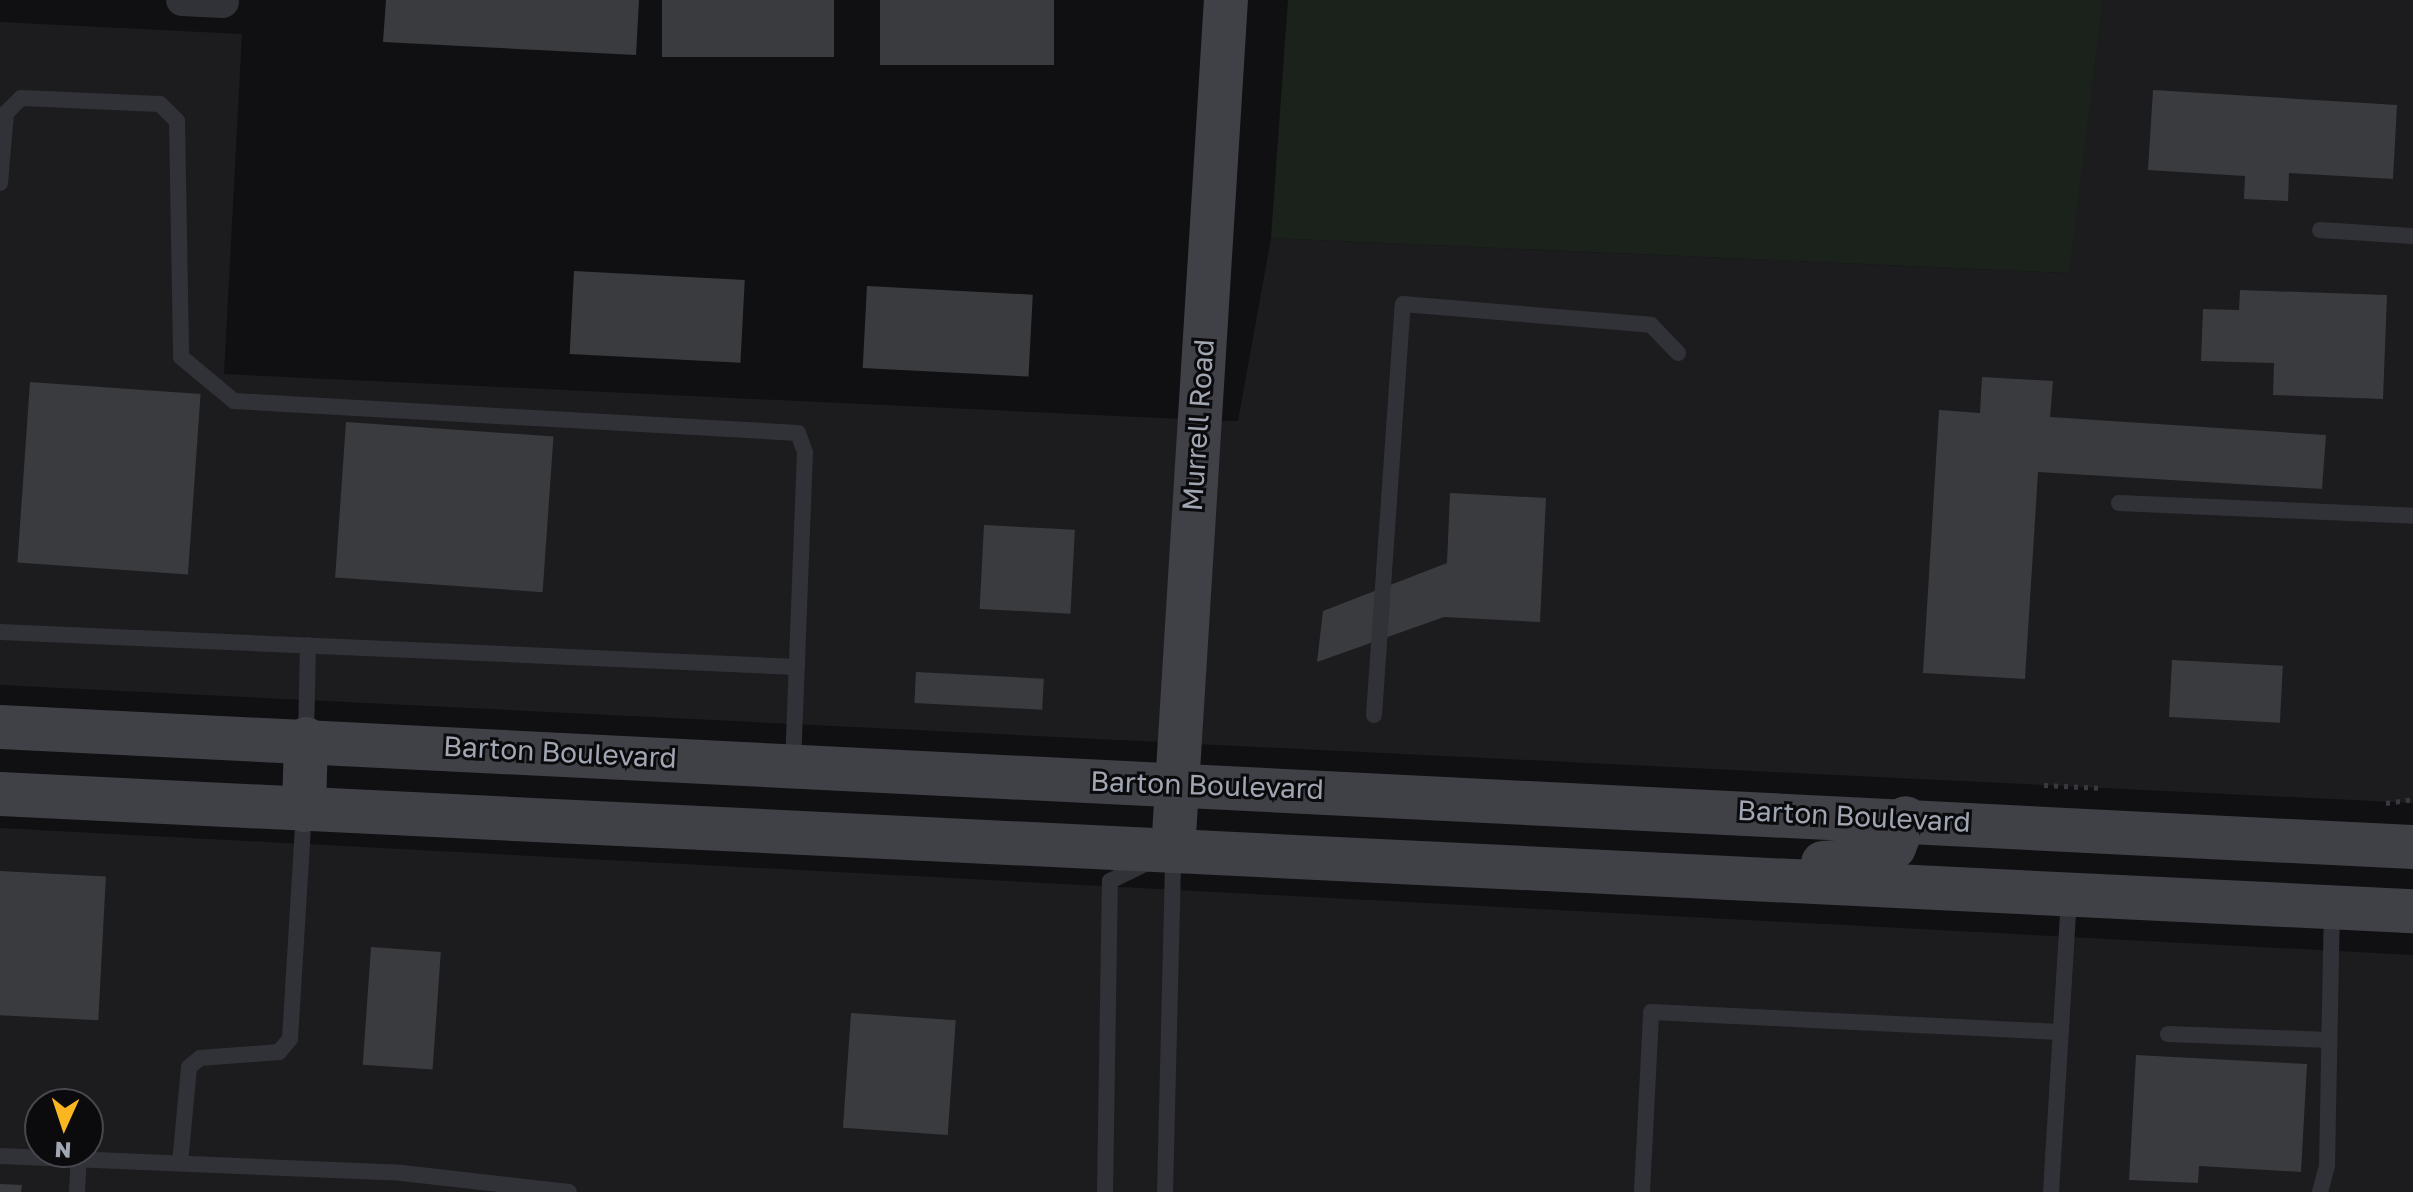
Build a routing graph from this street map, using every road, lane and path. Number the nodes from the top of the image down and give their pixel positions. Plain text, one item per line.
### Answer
1 (182, 0) edge
2 (1226, 0) edge
3 (223, 2) dead end
4 (0, 183) edge
5 (2320, 230) dead end
6 (2413, 236) edge
7 (1678, 353) dead end
8 (2119, 503) dead end
9 (2413, 516) edge
10 (0, 632) edge
11 (308, 645) junction
12 (797, 667) junction
13 (1374, 715) dead end
14 (0, 727) edge
15 (306, 739) junction
16 (793, 763) junction
17 (1176, 785) junction
18 (0, 794) edge
19 (304, 810) junction
20 (1906, 818) junction
21 (2413, 847) edge
22 (1173, 851) junction
23 (1681, 874) junction
24 (2069, 893) junction
25 (2332, 906) junction
26 (2413, 911) edge
27 (2061, 1032) junction
28 (2168, 1034) dead end
29 (2329, 1040) junction
30 (0, 1156) edge
31 (24, 1157) edge
32 (104, 1160) edge
33 (180, 1163) junction
34 (78, 1168) edge
35 (77, 1192) edge
36 (569, 1192) edge
37 (1105, 1192) edge
38 (1165, 1192) edge
39 (1642, 1192) edge
40 (2051, 1192) edge
41 (2320, 1192) edge

1 - 3 street
2 - 17 main road, Murrell Road
4 - 12 lane
5 - 6 lane
7 - 13 lane
8 - 9 lane
10 - 11 lane
11 - 12 lane
11 - 15 lane
12 - 16 lane
14 - 15 main road, Barton Boulevard
15 - 16 main road, Barton Boulevard
15 - 19 main road
16 - 17 main road, Barton Boulevard
17 - 20 main road, Barton Boulevard
17 - 22 main road, Murrell Road
18 - 19 main road
19 - 22 main road
19 - 33 lane
20 - 21 main road, Barton Boulevard
20 - 23 main road
22 - 23 main road
22 - 37 lane
22 - 38 lane
23 - 24 main road
24 - 25 main road
24 - 27 lane
25 - 26 main road
25 - 29 lane
27 - 39 lane
27 - 40 lane
28 - 29 lane
29 - 41 lane
30 - 31 lane
32 - 33 lane
33 - 36 lane
34 - 35 lane

